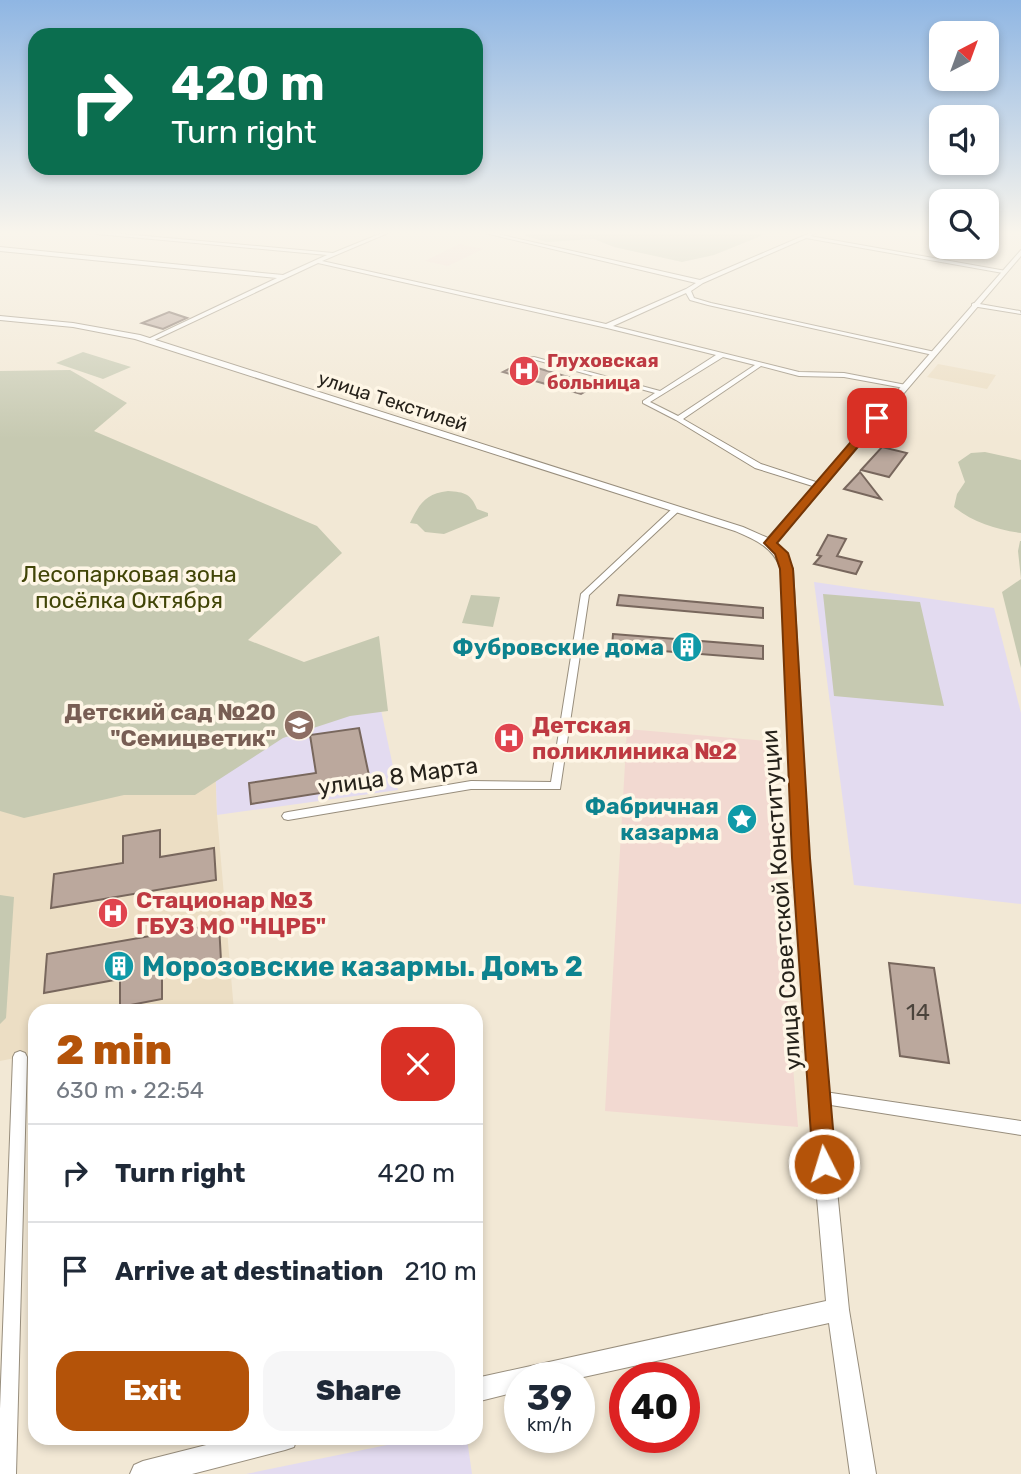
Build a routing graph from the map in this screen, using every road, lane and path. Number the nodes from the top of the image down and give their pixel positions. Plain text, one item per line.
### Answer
1 (232, 302) edge
2 (499, 302) edge
3 (661, 302) edge
4 (702, 302) edge
5 (977, 302) edge
6 (974, 305) junction
7 (1020, 313) edge
8 (0, 318) edge
9 (607, 326) junction
10 (149, 341) junction
11 (933, 353) junction
12 (721, 355) junction
13 (532, 358) dead end
14 (760, 364) junction
15 (904, 386) junction
16 (661, 393) junction
17 (678, 419) junction
18 (819, 486) junction
19 (677, 509) junction
20 (770, 543) junction
21 (288, 816) dead end
22 (20, 1057) dead end
23 (818, 1097) junction
24 (1021, 1128) edge
25 (838, 1310) junction
26 (595, 1363) edge
27 (504, 1383) edge
28 (483, 1388) edge
29 (257, 1445) edge
30 (7, 1474) edge
31 (143, 1474) edge
32 (863, 1474) edge

1 - 10 street
2 - 9 street
3 - 9 street
4 - 11 street
5 - 6 street
6 - 7 street
6 - 11 street
8 - 10 street, улица Текстилей
9 - 12 street
10 - 19 street, улица Текстилей
11 - 15 street
12 - 14 street
12 - 16 street
13 - 16 street
14 - 15 street
14 - 17 street
15 - 18 street
16 - 17 street
17 - 18 street
18 - 20 street
19 - 20 street, улица Текстилей
19 - 21 street, улица 8 Марта
20 - 23 street, улица Советской Конституции
22 - 30 street
23 - 24 street
23 - 25 street, улица Советской Конституции
25 - 26 street
25 - 32 street, улица Советской Конституции
27 - 28 street
29 - 31 street

